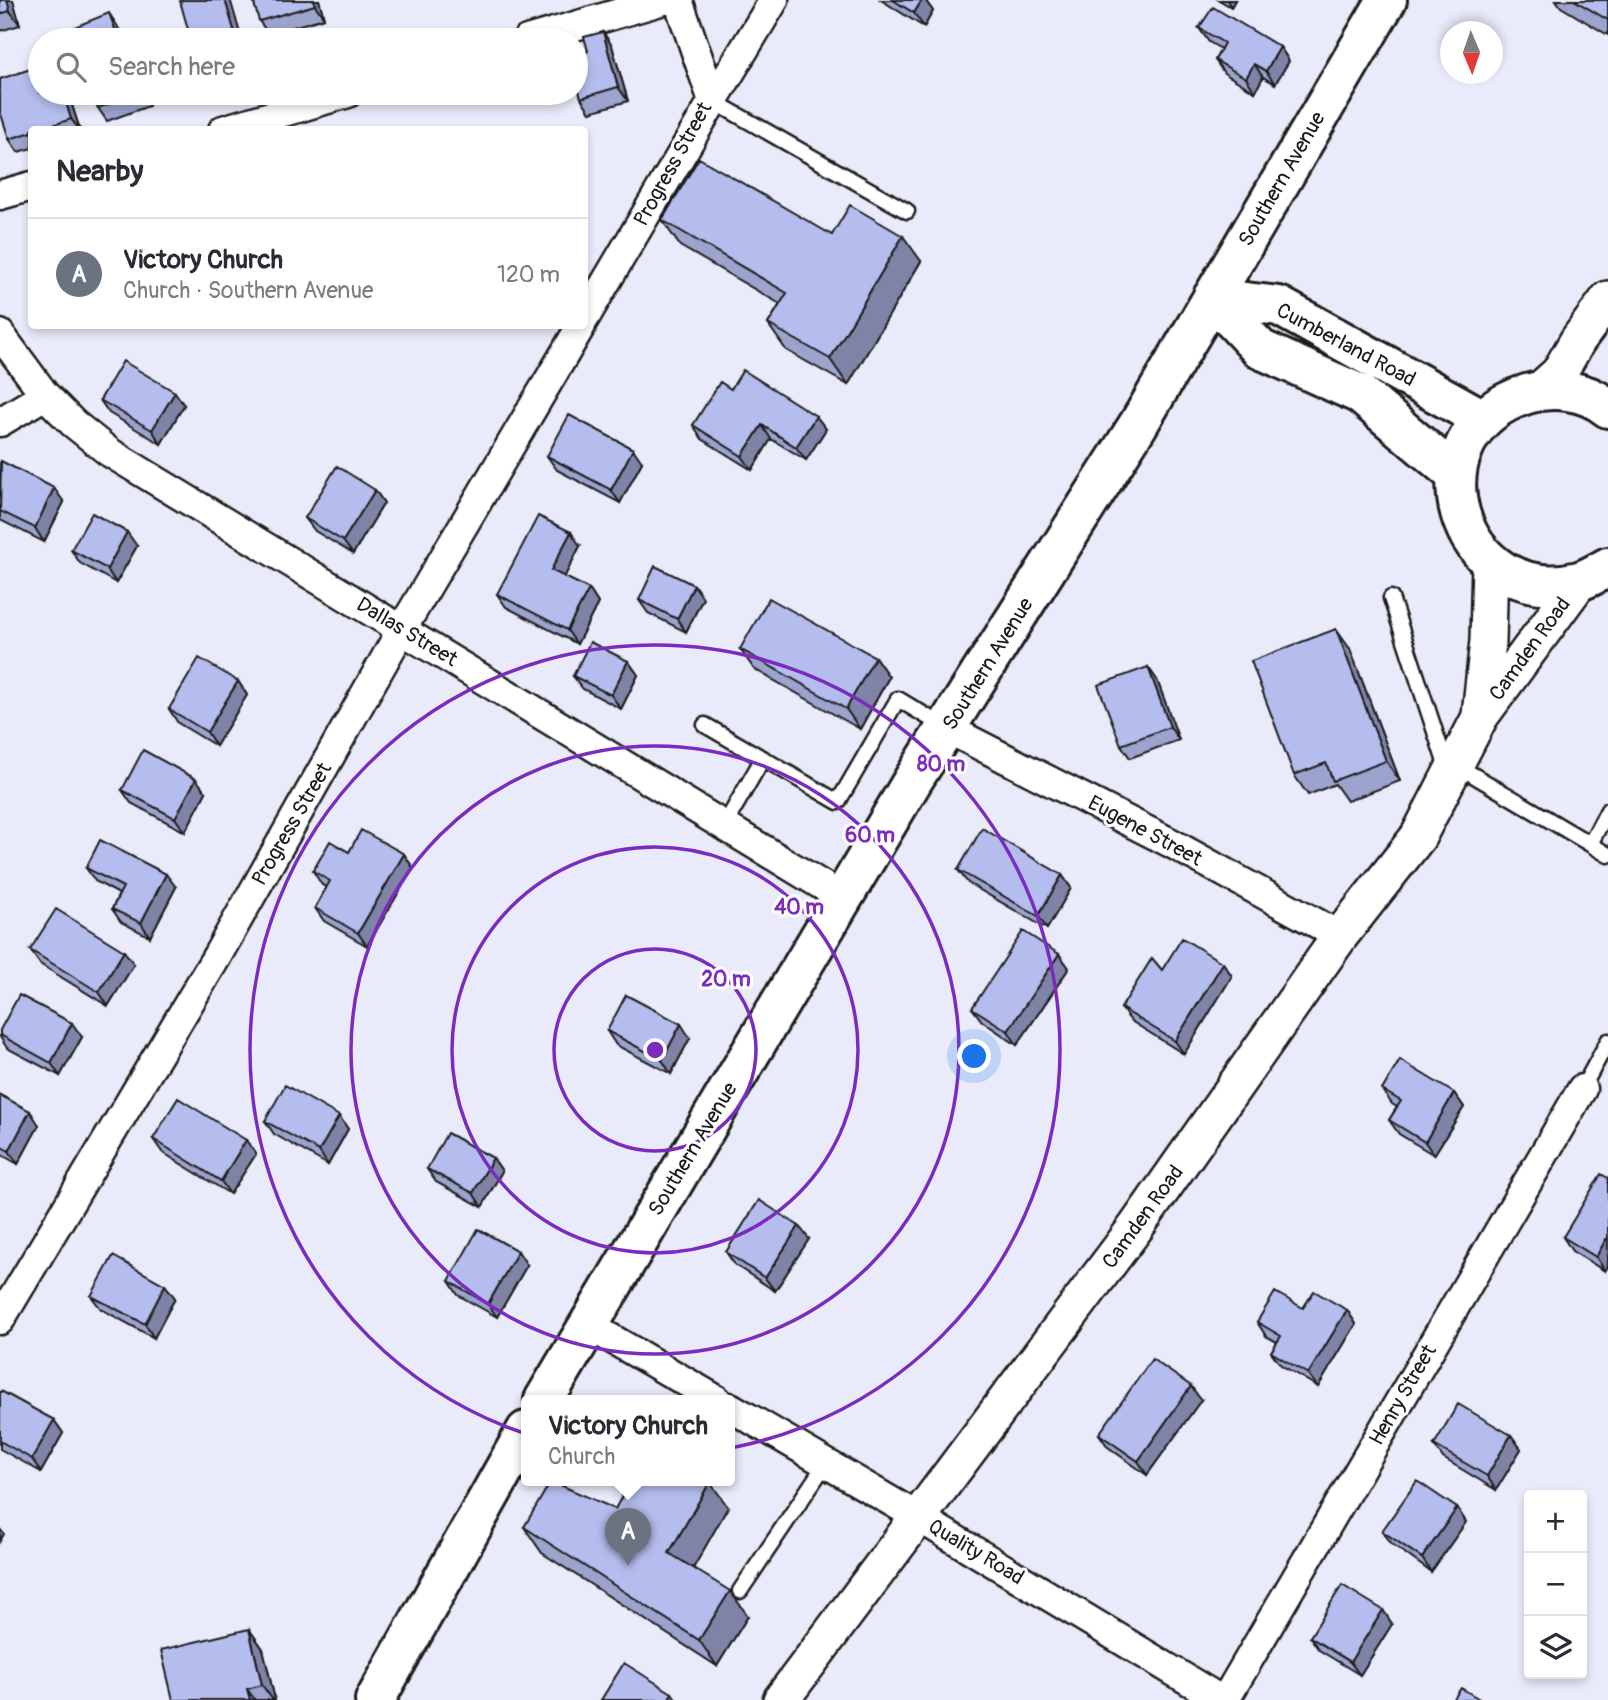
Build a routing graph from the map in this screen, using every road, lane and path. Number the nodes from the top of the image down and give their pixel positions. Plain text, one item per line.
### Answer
1 (664, 0) edge
2 (678, 0) edge
3 (774, 0) edge
4 (1387, 0) edge
5 (568, 28) edge
6 (713, 101) junction
7 (307, 105) edge
8 (237, 126) edge
9 (28, 187) edge
10 (0, 195) edge
11 (907, 211) dead end
12 (1212, 298) junction
13 (1608, 299) edge
14 (588, 312) edge
15 (579, 329) edge
16 (0, 334) edge
17 (1540, 390) junction
18 (45, 395) junction
19 (1608, 408) edge
20 (1483, 419) junction
21 (0, 422) edge
22 (1456, 475) junction
23 (1490, 561) junction
24 (1594, 574) edge
25 (1391, 598) dead end
26 (402, 629) junction
27 (1480, 717) junction
28 (705, 725) dead end
29 (947, 729) junction
30 (763, 758) junction
31 (1452, 771) junction
32 (1608, 810) edge
33 (724, 826) junction
34 (1590, 845) junction
35 (1608, 855) edge
36 (843, 898) junction
37 (1340, 936) junction
38 (1608, 1041) edge
39 (1581, 1089) joint
40 (0, 1320) edge
41 (588, 1325) junction
42 (547, 1395) edge
43 (708, 1395) edge
44 (735, 1410) edge
45 (521, 1442) edge
46 (826, 1463) junction
47 (918, 1517) junction
48 (740, 1591) dead end
49 (375, 1700) edge
50 (781, 1700) edge
51 (1223, 1700) edge

1 - 5 street
2 - 6 street, Progress Street
3 - 6 street
4 - 12 main road, Southern Avenue
6 - 11 lane
6 - 14 street, Progress Street
7 - 8 street
9 - 10 street
12 - 20 main road, Cumberland Road
12 - 22 main road, Cumberland Road
12 - 29 main road, Southern Avenue
13 - 17 street
15 - 26 street, Progress Street
16 - 18 street, Dallas Street
17 - 19 main road
17 - 20 main road
18 - 21 street
18 - 26 street, Dallas Street
20 - 22 main road
22 - 23 main road
23 - 24 main road
23 - 27 street, Camden Road
24 - 27 street, Camden Road
25 - 31 lane
26 - 33 street, Dallas Street
26 - 40 street, Progress Street
27 - 31 street, Camden Road
28 - 30 lane
29 - 30 lane
29 - 36 main road, Southern Avenue
29 - 37 street, Eugene Street
30 - 33 lane
31 - 34 lane
31 - 37 street, Camden Road
32 - 34 lane
33 - 36 street, Dallas Street
34 - 35 lane
36 - 41 main road, Southern Avenue
37 - 47 street, Camden Road
38 - 39 lane
39 - 51 street, Henry Street
41 - 42 main road, Southern Avenue
41 - 43 street
44 - 46 street, Quality Road
45 - 49 main road
46 - 47 street, Quality Road
46 - 48 lane
47 - 50 street, Camden Road
47 - 51 street, Quality Road

